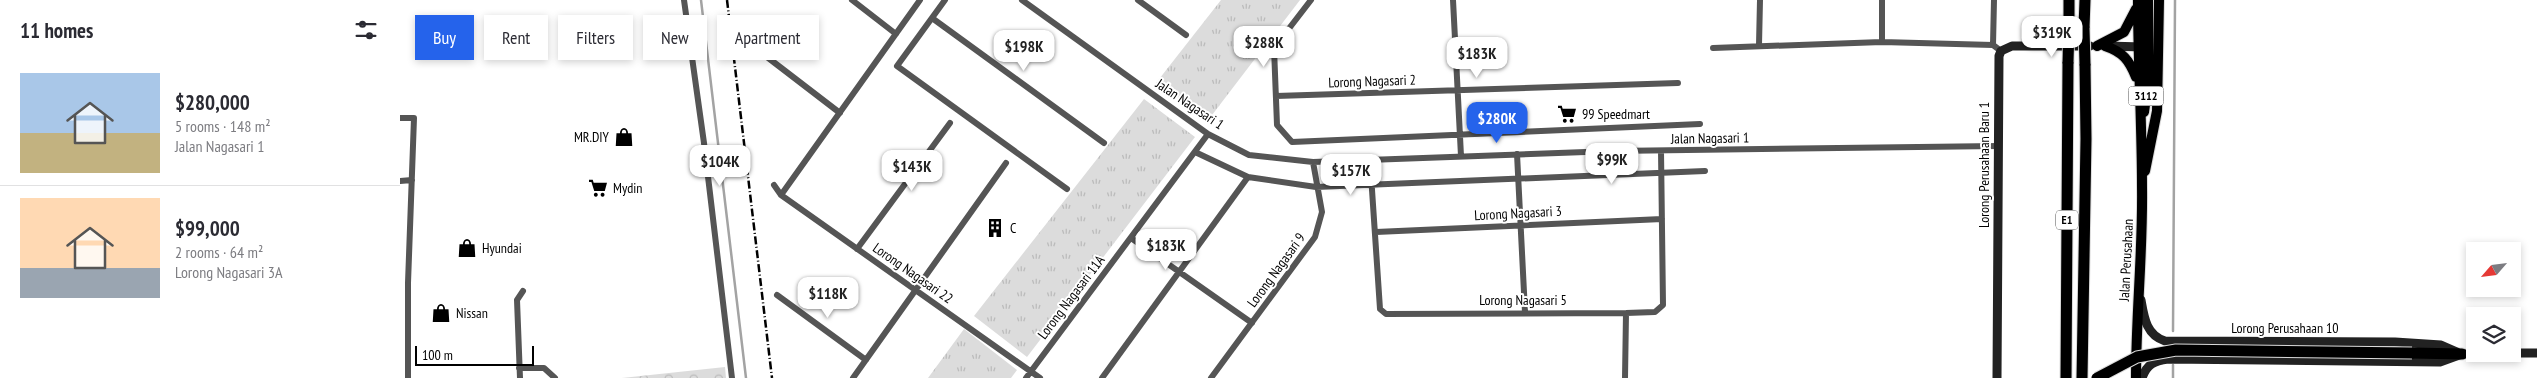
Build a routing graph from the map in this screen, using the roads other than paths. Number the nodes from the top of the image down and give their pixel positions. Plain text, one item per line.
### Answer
1 (684, 0) edge
2 (852, 0) edge
3 (920, 0) edge
4 (945, 0) edge
5 (1022, 0) edge
6 (1138, 0) edge
7 (1311, 0) edge
8 (1453, 0) edge
9 (1760, 0) edge
10 (1882, 0) edge
11 (1994, 0) edge
12 (2069, 0) edge
13 (2085, 0) edge
14 (2141, 0) edge
15 (2159, 0) edge
16 (932, 18) junction
17 (896, 34) junction
18 (1186, 35) dead end
19 (1882, 42) junction
20 (1993, 44) junction
21 (1759, 45) junction
22 (2101, 46) junction
23 (2143, 47) junction
24 (1713, 48) dead end
25 (2001, 51) junction
26 (2159, 55) junction
27 (770, 60) edge
28 (2138, 80) junction
29 (1678, 83) dead end
30 (1458, 90) junction
31 (1276, 96) junction
32 (840, 113) junction
33 (400, 118) edge
34 (950, 123) dead end
35 (1700, 124) dead end
36 (1208, 134) junction
37 (1460, 135) junction
38 (1104, 143) dead end
39 (2140, 143) junction
40 (1998, 146) junction
41 (1660, 151) junction
42 (1195, 152) junction
43 (1516, 154) junction
44 (1461, 156) junction
45 (1370, 160) junction
46 (1313, 162) junction
47 (1006, 164) dead end
48 (1705, 171) dead end
49 (1661, 173) junction
50 (1248, 177) junction
51 (1518, 179) junction
52 (412, 180) junction
53 (400, 181) edge
54 (774, 185) dead end
55 (1373, 185) junction
56 (1316, 186) junction
57 (2142, 186) junction
58 (1067, 189) dead end
59 (781, 195) junction
60 (1662, 219) junction
61 (1520, 225) junction
62 (1376, 232) junction
63 (1131, 238) junction
64 (857, 249) junction
65 (1178, 272) junction
66 (916, 290) junction
67 (522, 291) dead end
68 (2140, 292) junction
69 (778, 295) dead end
70 (1525, 312) junction
71 (1626, 313) junction
72 (1252, 323) junction
73 (2521, 353) edge
74 (2537, 353) edge
75 (2462, 354) junction
76 (2466, 354) edge
77 (866, 360) junction
78 (519, 368) junction
79 (1031, 372) junction
80 (408, 378) edge
81 (520, 378) edge
82 (554, 378) edge
83 (732, 378) edge
84 (853, 378) edge
85 (1026, 378) edge
86 (1040, 378) edge
87 (1102, 378) edge
88 (1211, 378) edge
89 (1626, 378) edge
90 (1997, 378) edge
91 (2066, 378) edge
92 (2082, 378) edge
93 (2098, 378) edge
94 (2136, 378) edge
95 (2142, 378) edge

1 - 83 street
2 - 17 street
3 - 17 street
4 - 16 street
5 - 36 street, Jalan Nagasari 1
6 - 18 street
7 - 31 street
8 - 30 street
9 - 21 street
10 - 19 street
11 - 20 street
12 - 91 highway, E1, bridge
13 - 92 highway, E1, bridge
14 - 22 main road
14 - 23 main road, Jalan Perusahaan / 3112
15 - 26 main road
16 - 38 street
16 - 58 street
17 - 32 street
19 - 20 street
19 - 21 street
20 - 25 street
21 - 24 street
22 - 23 street
22 - 25 street
22 - 28 main road
23 - 26 street
23 - 28 main road, Jalan Perusahaan / 3112
23 - 39 main road, Jalan Perusahaan / 3112
25 - 40 street, Lorong Perusahaan Baru 1
26 - 57 main road
27 - 32 street
28 - 39 main road, Jalan Perusahaan / 3112
29 - 30 street, Lorong Nagasari 2
30 - 31 street, Lorong Nagasari 2
30 - 37 street
31 - 37 street
32 - 59 street
33 - 52 street
34 - 64 street
35 - 37 street
36 - 42 street, Lorong Nagasari 11A
36 - 46 street, Jalan Nagasari 1
37 - 44 street
39 - 57 main road, Jalan Perusahaan / 3112
40 - 41 street, Jalan Nagasari 1
40 - 90 street, Lorong Perusahaan Baru 1
41 - 43 street, Jalan Nagasari 1
41 - 49 street
42 - 50 street
42 - 63 street, Lorong Nagasari 11A
43 - 44 street, Jalan Nagasari 1
43 - 51 street
44 - 45 street, Jalan Nagasari 1
45 - 46 street, Jalan Nagasari 1
45 - 55 street
46 - 56 street, Lorong Nagasari 9
47 - 66 street
48 - 49 street
49 - 51 street
49 - 60 street
50 - 56 street
50 - 65 street
51 - 55 street
51 - 61 street
52 - 53 street
52 - 80 street
54 - 59 street, Lorong Nagasari 22
55 - 56 street
55 - 62 street
56 - 72 street, Lorong Nagasari 9
57 - 68 main road, Jalan Perusahaan / 3112
59 - 64 street, Lorong Nagasari 22
60 - 61 street, Lorong Nagasari 3
60 - 71 street, Lorong Nagasari 5
61 - 62 street, Lorong Nagasari 3
61 - 70 street
62 - 70 street, Lorong Nagasari 5
63 - 65 street
63 - 79 street, Lorong Nagasari 11A
64 - 66 street, Lorong Nagasari 22
65 - 72 street
65 - 87 street
66 - 77 street
66 - 79 street, Lorong Nagasari 22
67 - 78 street
68 - 75 street, Lorong Perusahaan 10
68 - 94 main road, Jalan Perusahaan / 3112
69 - 77 street
70 - 71 street, Lorong Nagasari 5
71 - 89 street
72 - 88 street, Lorong Nagasari 9
73 - 74 street
75 - 76 street, Lorong Perusahaan 10
75 - 93 highway, bridge
75 - 95 street, Lorong Perusahaan 10
77 - 84 street
78 - 81 street
78 - 82 street
79 - 85 street, Lorong Nagasari 11A
79 - 86 street, Lorong Nagasari 22

